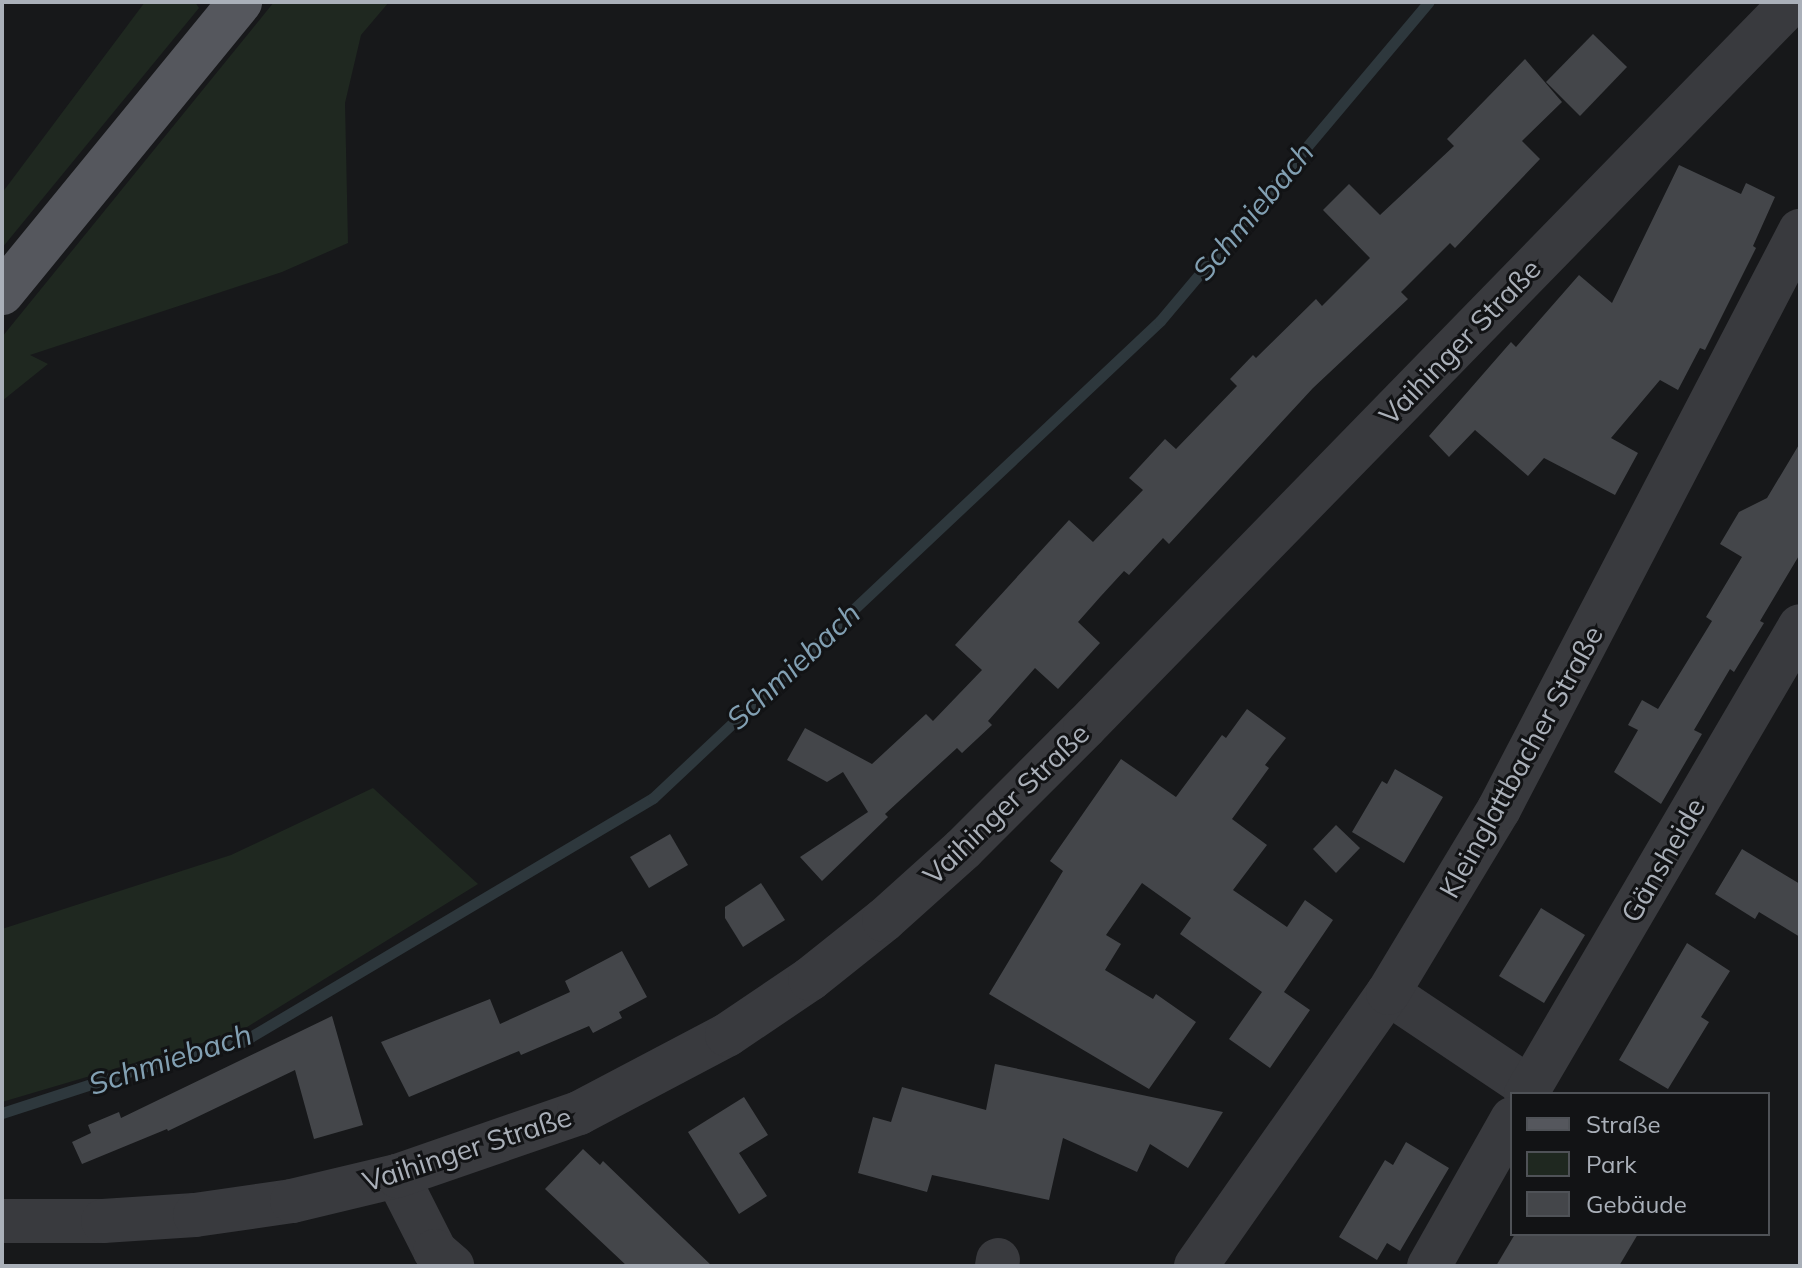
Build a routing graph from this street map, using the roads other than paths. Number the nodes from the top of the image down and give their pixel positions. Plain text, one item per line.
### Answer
1 (240, 2) edge
2 (1791, 2) edge
3 (1800, 13) edge
4 (1800, 231) edge
5 (2, 293) edge
6 (1800, 626) edge
7 (1388, 993) junction
8 (1512, 1092) edge
9 (1528, 1092) edge
10 (1510, 1124) edge
11 (397, 1176) junction
12 (2, 1221) edge
13 (430, 1257) edge
14 (1196, 1266) edge
15 (1429, 1266) edge

1 - 5 main road
2 - 3 street
2 - 11 street, Vaihinger Straße
4 - 7 street, Kleinglattbacher Straße
6 - 9 street, Gänsheide
7 - 8 street
7 - 14 street, Kleinglattbacher Straße
10 - 15 street, Gänsheide
11 - 12 street, Vaihinger Straße
11 - 13 street

